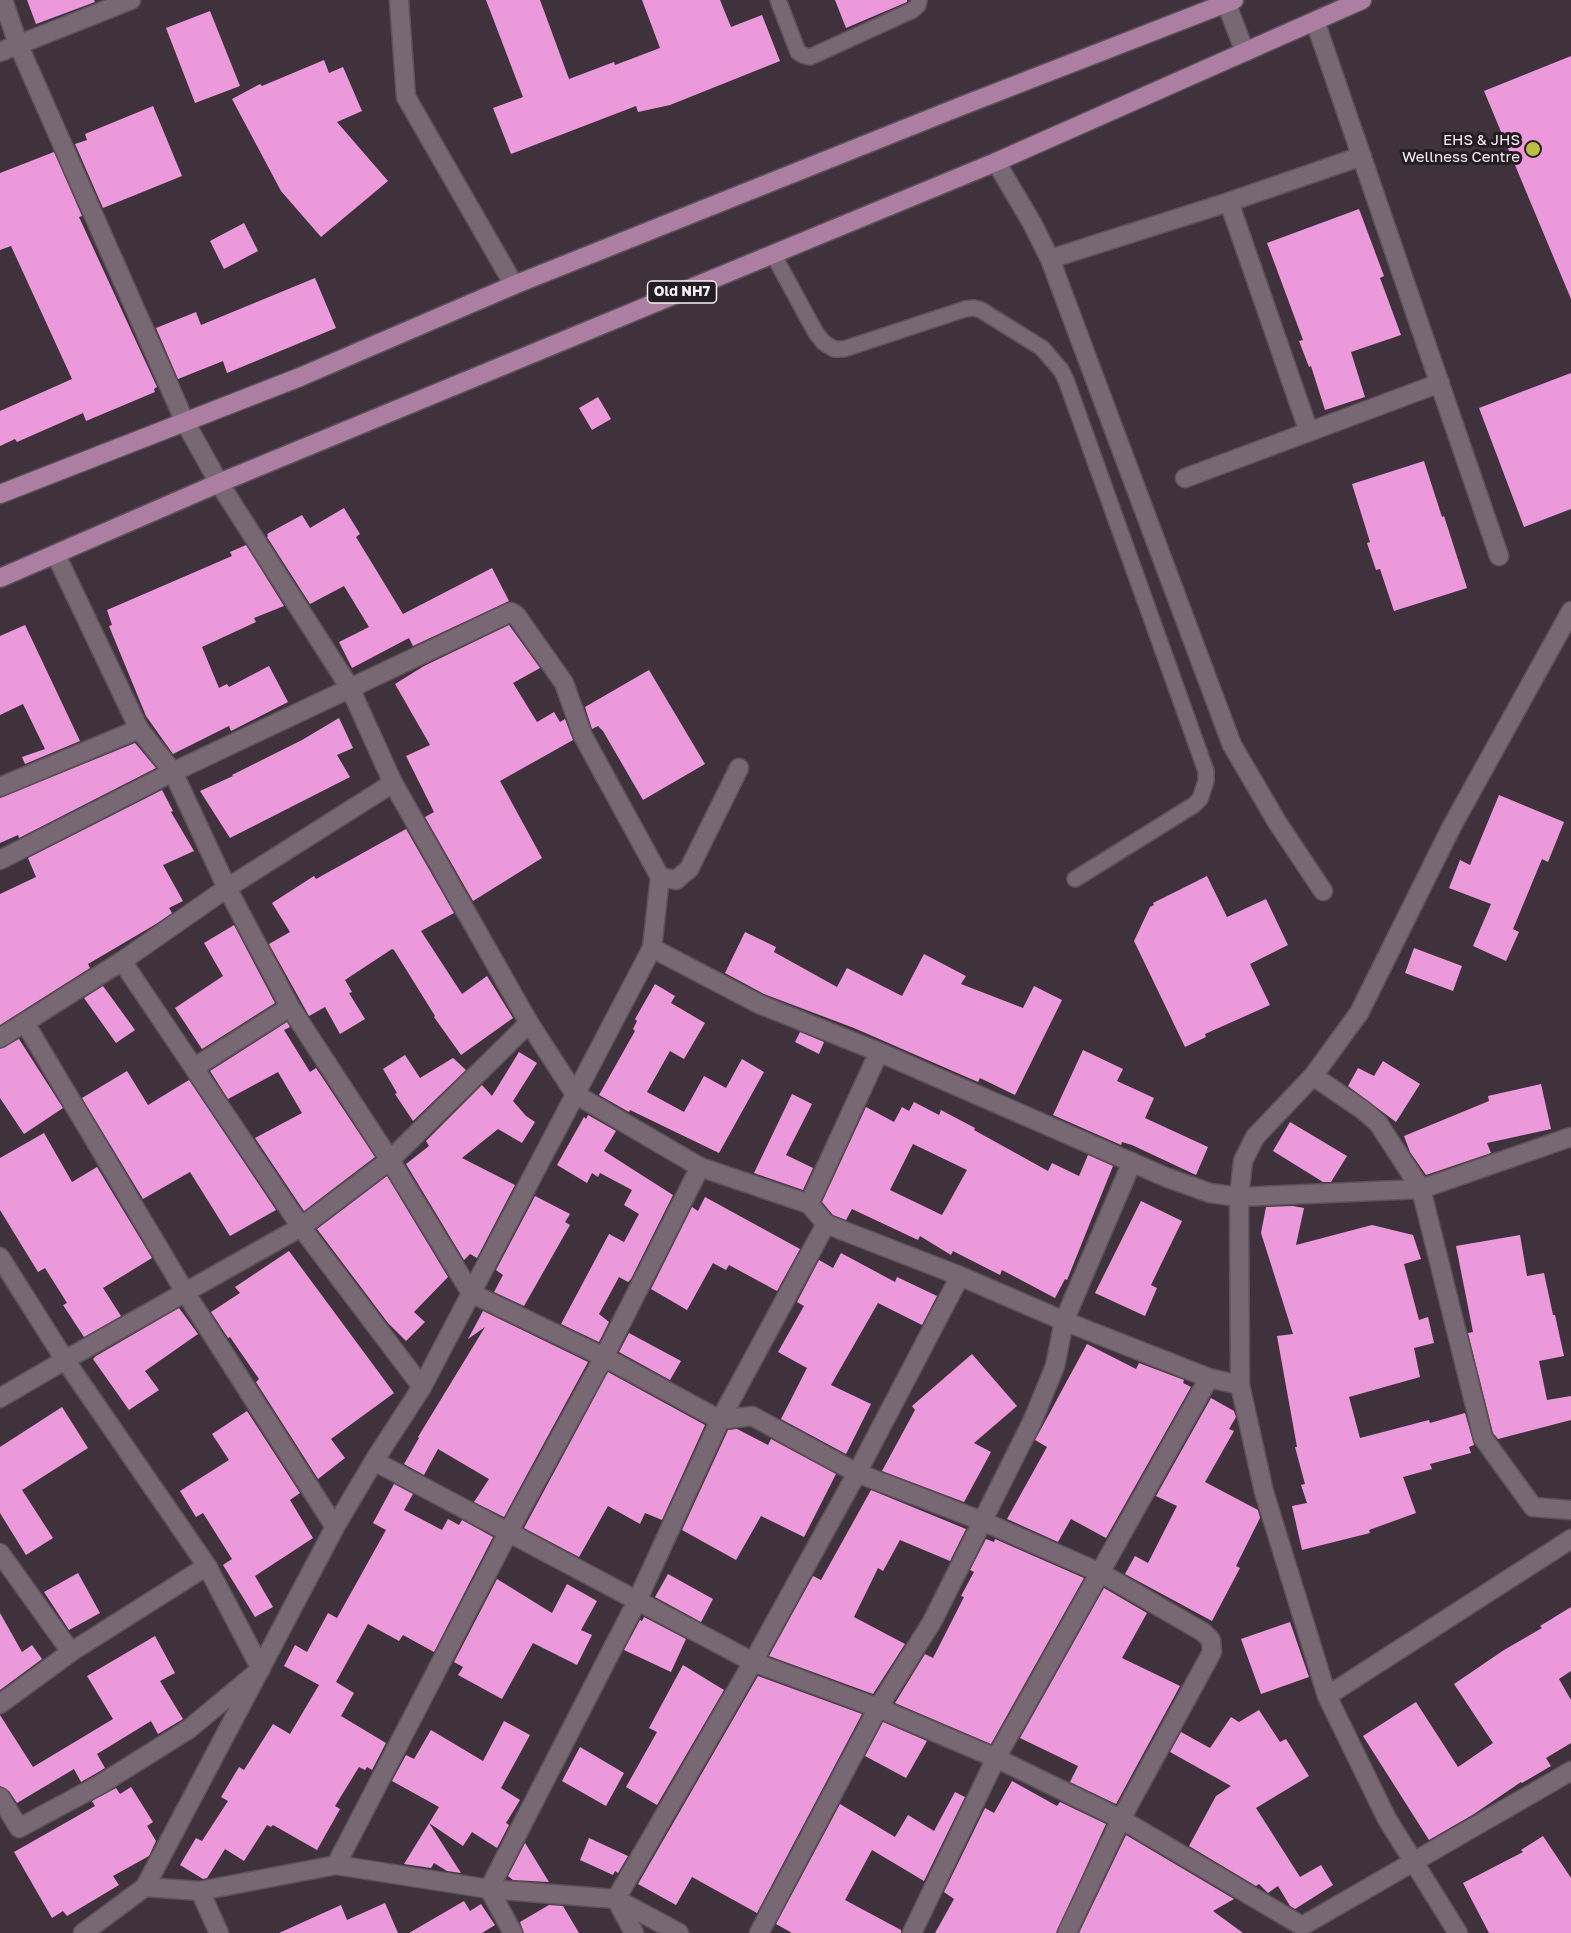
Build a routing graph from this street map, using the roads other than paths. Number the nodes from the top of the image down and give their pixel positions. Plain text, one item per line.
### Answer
1 (3, 0) edge
2 (131, 0) edge
3 (399, 0) edge
4 (778, 0) edge
5 (919, 0) edge
6 (1362, 0) edge
7 (1228, 1) edge
8 (1315, 21) junction
9 (18, 44) junction
10 (0, 52) edge
11 (1245, 52) junction
12 (1362, 156) junction
13 (996, 162) junction
14 (1229, 202) junction
15 (773, 254) junction
16 (1050, 259) junction
17 (514, 285) junction
18 (1440, 383) junction
19 (185, 422) junction
20 (1309, 432) junction
21 (1185, 478) dead end
22 (219, 483) junction
23 (0, 494) edge
24 (56, 555) junction
25 (1498, 556) dead end
26 (0, 578) edge
27 (1571, 611) edge
28 (350, 688) junction
29 (139, 729) junction
30 (739, 768) dead end
31 (173, 772) junction
32 (393, 783) junction
33 (0, 787) edge
34 (0, 860) edge
35 (660, 877) junction
36 (1075, 879) dead end
37 (227, 888) junction
38 (1323, 891) dead end
39 (652, 948) junction
40 (122, 961) junction
41 (290, 1007) junction
42 (25, 1023) junction
43 (530, 1023) junction
44 (0, 1038) edge
45 (879, 1052) junction
46 (195, 1067) junction
47 (1313, 1076) junction
48 (575, 1094) junction
49 (1571, 1137) edge
50 (390, 1160) junction
51 (1132, 1162) junction
52 (700, 1167) junction
53 (1421, 1189) junction
54 (1239, 1197) junction
55 (809, 1204) junction
56 (826, 1224) junction
57 (301, 1227) junction
58 (0, 1257) edge
59 (960, 1276) junction
60 (185, 1292) junction
61 (471, 1293) junction
62 (1064, 1321) junction
63 (604, 1356) junction
64 (65, 1360) junction
65 (1209, 1378) junction
66 (1240, 1385) junction
67 (422, 1387) junction
68 (0, 1398) edge
69 (720, 1420) junction
70 (374, 1461) junction
71 (857, 1473) junction
72 (1571, 1510) edge
73 (982, 1521) junction
74 (336, 1527) junction
75 (509, 1532) junction
76 (1571, 1539) edge
77 (0, 1553) edge
78 (207, 1566) junction
79 (1101, 1574) junction
80 (636, 1600) junction
81 (71, 1652) junction
82 (753, 1662) junction
83 (261, 1669) junction
84 (1327, 1696) junction
85 (0, 1704) edge
86 (878, 1708) junction
87 (996, 1758) junction
88 (1571, 1771) edge
89 (0, 1797) edge
90 (1121, 1819) junction
91 (1413, 1863) junction
92 (336, 1865) junction
93 (145, 1887) junction
94 (489, 1889) junction
95 (200, 1891) junction
96 (616, 1899) junction
97 (82, 1933) edge
98 (219, 1933) edge
99 (513, 1933) edge
100 (634, 1933) edge
101 (679, 1933) edge
102 (759, 1933) edge
103 (912, 1933) edge
104 (1067, 1933) edge
105 (1458, 1933) edge

1 - 9 street
2 - 9 street
3 - 17 street
4 - 5 lane
6 - 8 main road, Old NH7
7 - 11 street
7 - 17 main road
8 - 11 main road, Old NH7
8 - 12 street
9 - 10 street
9 - 19 street
11 - 13 main road, Old NH7
12 - 14 street
12 - 18 street
13 - 15 main road, Old NH7
13 - 16 street
14 - 16 street
14 - 20 street
15 - 22 main road, Old NH7
15 - 36 lane
16 - 38 street
17 - 19 main road
18 - 20 street
18 - 25 street
19 - 22 street
19 - 23 main road
20 - 21 street
22 - 24 main road, Old NH7
22 - 28 street
24 - 26 main road, Old NH7
24 - 29 street
27 - 47 street
28 - 31 street
28 - 32 street
28 - 35 street
29 - 31 street
29 - 33 street
30 - 35 street
31 - 34 street
31 - 37 street
32 - 37 street
32 - 43 street
35 - 39 street
37 - 40 street
37 - 41 street
39 - 45 street
39 - 48 street
40 - 42 street
40 - 46 street
41 - 46 street
41 - 50 street
42 - 44 street
42 - 60 street
43 - 48 street
43 - 50 street
45 - 51 street
45 - 55 street
46 - 57 street
47 - 53 street
47 - 54 street
48 - 52 street
48 - 61 street
49 - 53 street
50 - 57 street
50 - 61 street
51 - 54 street
51 - 62 street
52 - 55 street
52 - 63 street
53 - 54 street
53 - 72 street
54 - 66 street
55 - 56 street
56 - 59 street
56 - 69 street
57 - 60 street
57 - 67 street
58 - 64 street
59 - 62 street
59 - 71 street
60 - 64 street
60 - 74 street
61 - 63 street
61 - 67 street
62 - 65 street
62 - 73 street
63 - 69 street
63 - 75 street
64 - 68 street
64 - 78 street
65 - 66 street
65 - 79 street
66 - 84 street
67 - 70 street
69 - 71 street
69 - 80 street
70 - 74 street
70 - 75 street
71 - 73 street
71 - 82 street
73 - 79 street
73 - 86 street
74 - 83 street
75 - 80 street
75 - 92 street
76 - 84 street
77 - 81 street
78 - 81 street
78 - 83 street
79 - 87 street
79 - 90 street
80 - 82 street
80 - 94 street
81 - 85 street
82 - 86 street
82 - 96 street
83 - 89 street
83 - 93 street
84 - 91 street
86 - 87 street
86 - 102 street
87 - 90 street
87 - 103 street
88 - 91 street
90 - 91 street
90 - 104 street
91 - 105 street
92 - 94 street
92 - 95 street
93 - 95 street
93 - 97 street
94 - 96 street
94 - 99 street
95 - 98 street
96 - 100 street
96 - 101 street

